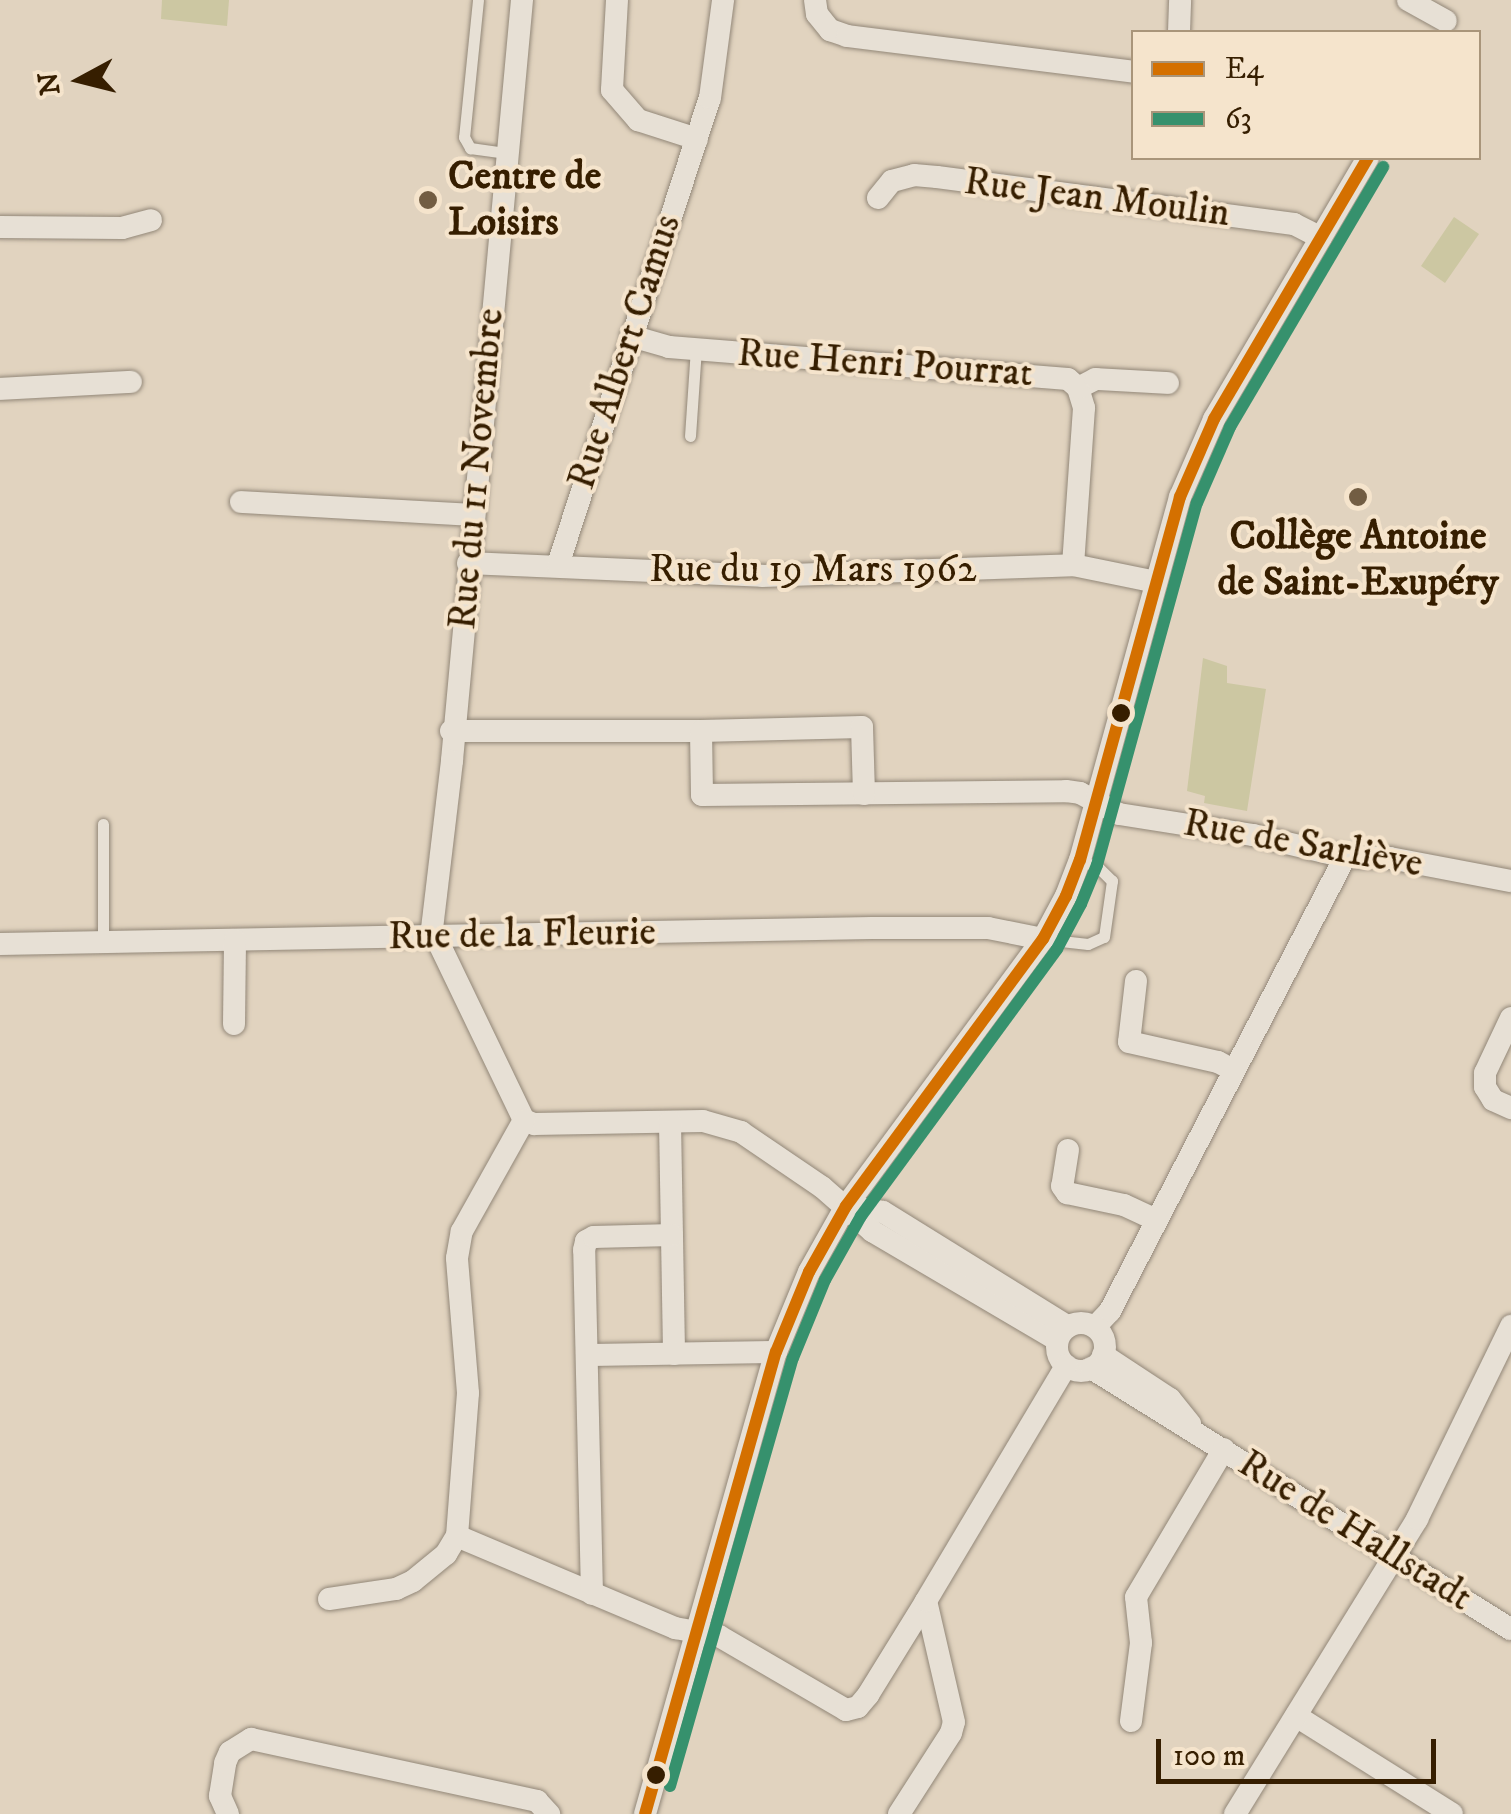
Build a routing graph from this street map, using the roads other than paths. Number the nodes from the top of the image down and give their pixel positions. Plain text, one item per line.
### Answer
1 (478, 0) edge
2 (522, 0) edge
3 (617, 0) edge
4 (723, 0) edge
5 (815, 0) edge
6 (1180, 0) edge
7 (1408, 0) edge
8 (1458, 0) edge
9 (1442, 27) edge
10 (1179, 30) edge
11 (1131, 72) edge
12 (696, 139) junction
13 (507, 153) junction
14 (1367, 160) edge
15 (878, 198) dead end
16 (151, 220) dead end
17 (0, 227) edge
18 (1321, 238) junction
19 (631, 336) junction
20 (696, 350) junction
21 (131, 382) dead end
22 (1168, 383) dead end
23 (0, 388) edge
24 (1078, 388) junction
25 (690, 436) dead end
26 (241, 502) dead end
27 (472, 515) junction
28 (468, 563) junction
29 (558, 565) junction
30 (1073, 565) junction
31 (1156, 582) junction
32 (451, 731) junction
33 (701, 731) junction
34 (864, 794) junction
35 (1096, 804) junction
36 (103, 824) dead end
37 (1345, 857) junction
38 (1080, 860) junction
39 (1511, 880) edge
40 (434, 937) junction
41 (1043, 939) junction
42 (235, 940) junction
43 (103, 942) junction
44 (0, 944) edge
45 (1136, 981) dead end
46 (1511, 1018) edge
47 (234, 1024) dead end
48 (1233, 1070) junction
49 (1511, 1108) edge
50 (524, 1120) junction
51 (670, 1122) junction
52 (1068, 1150) dead end
53 (846, 1206) junction
54 (1156, 1220) junction
55 (672, 1236) junction
56 (1511, 1326) edge
57 (1095, 1327) junction
58 (1062, 1333) junction
59 (776, 1352) junction
60 (674, 1354) junction
61 (587, 1355) junction
62 (1097, 1362) junction
63 (1066, 1366) junction
64 (1224, 1449) junction
65 (457, 1536) junction
66 (1394, 1555) junction
67 (592, 1594) junction
68 (328, 1599) dead end
69 (926, 1601) junction
70 (1511, 1629) edge
71 (699, 1631) junction
72 (1296, 1716) junction
73 (1131, 1721) dead end
74 (228, 1814) edge
75 (549, 1814) edge
76 (645, 1814) edge
77 (899, 1814) edge
78 (1235, 1814) edge
79 (1452, 1814) edge

1 - 13 lane
2 - 13 street, Rue du 11 Novembre
3 - 12 street
4 - 12 street, Rue Albert Camus
5 - 11 street
6 - 10 street
7 - 9 street
8 - 9 street
12 - 19 street, Rue Albert Camus
13 - 27 street, Rue du 11 Novembre
14 - 18 street
15 - 18 street, Rue Jean Moulin
16 - 17 street
18 - 31 street
19 - 20 street, Rue Henri Pourrat
19 - 29 street, Rue Albert Camus
20 - 24 street, Rue Henri Pourrat
20 - 25 lane
21 - 23 street
22 - 24 street
24 - 30 street, Rue Henri Pourrat
26 - 27 street
27 - 28 street, Rue du 11 Novembre
28 - 29 street, Rue du 19 Mars 1962
28 - 32 street, Rue du 11 Novembre
29 - 30 street, Rue du 19 Mars 1962
30 - 31 street, Rue du 19 Mars 1962
31 - 35 street
32 - 33 street
32 - 40 street, Rue du 11 Novembre
33 - 34 street, Rue de Sarliève
33 - 34 street
34 - 35 street, Rue de Sarliève
35 - 37 street, Rue de Sarliève
35 - 38 street
36 - 43 lane
37 - 39 street, Rue de Sarliève
37 - 48 street
38 - 41 street
38 - 41 lane
40 - 41 street, Rue de la Fleurie
40 - 42 street, Rue de la Fleurie
40 - 50 street
41 - 53 street
42 - 43 street, Rue de la Fleurie
42 - 47 street
43 - 44 street, Rue de la Fleurie
45 - 48 street
46 - 49 street
48 - 54 street
50 - 51 street
50 - 65 street
51 - 53 street
51 - 55 street
52 - 54 street
53 - 58 street
53 - 59 street
54 - 57 street
55 - 60 street
55 - 61 street
56 - 66 street
57 - 58 street
57 - 62 street
58 - 63 street
59 - 60 street
59 - 71 street
60 - 61 street
61 - 67 street
62 - 63 street
62 - 64 street, Rue de Hallstadt
63 - 69 street
64 - 66 street, Rue de Hallstadt
64 - 73 street
65 - 67 street
65 - 68 street
66 - 70 street, Rue de Hallstadt
66 - 72 street
67 - 71 street
69 - 71 street
69 - 77 street
71 - 76 street
72 - 78 street
72 - 79 street
74 - 75 street

